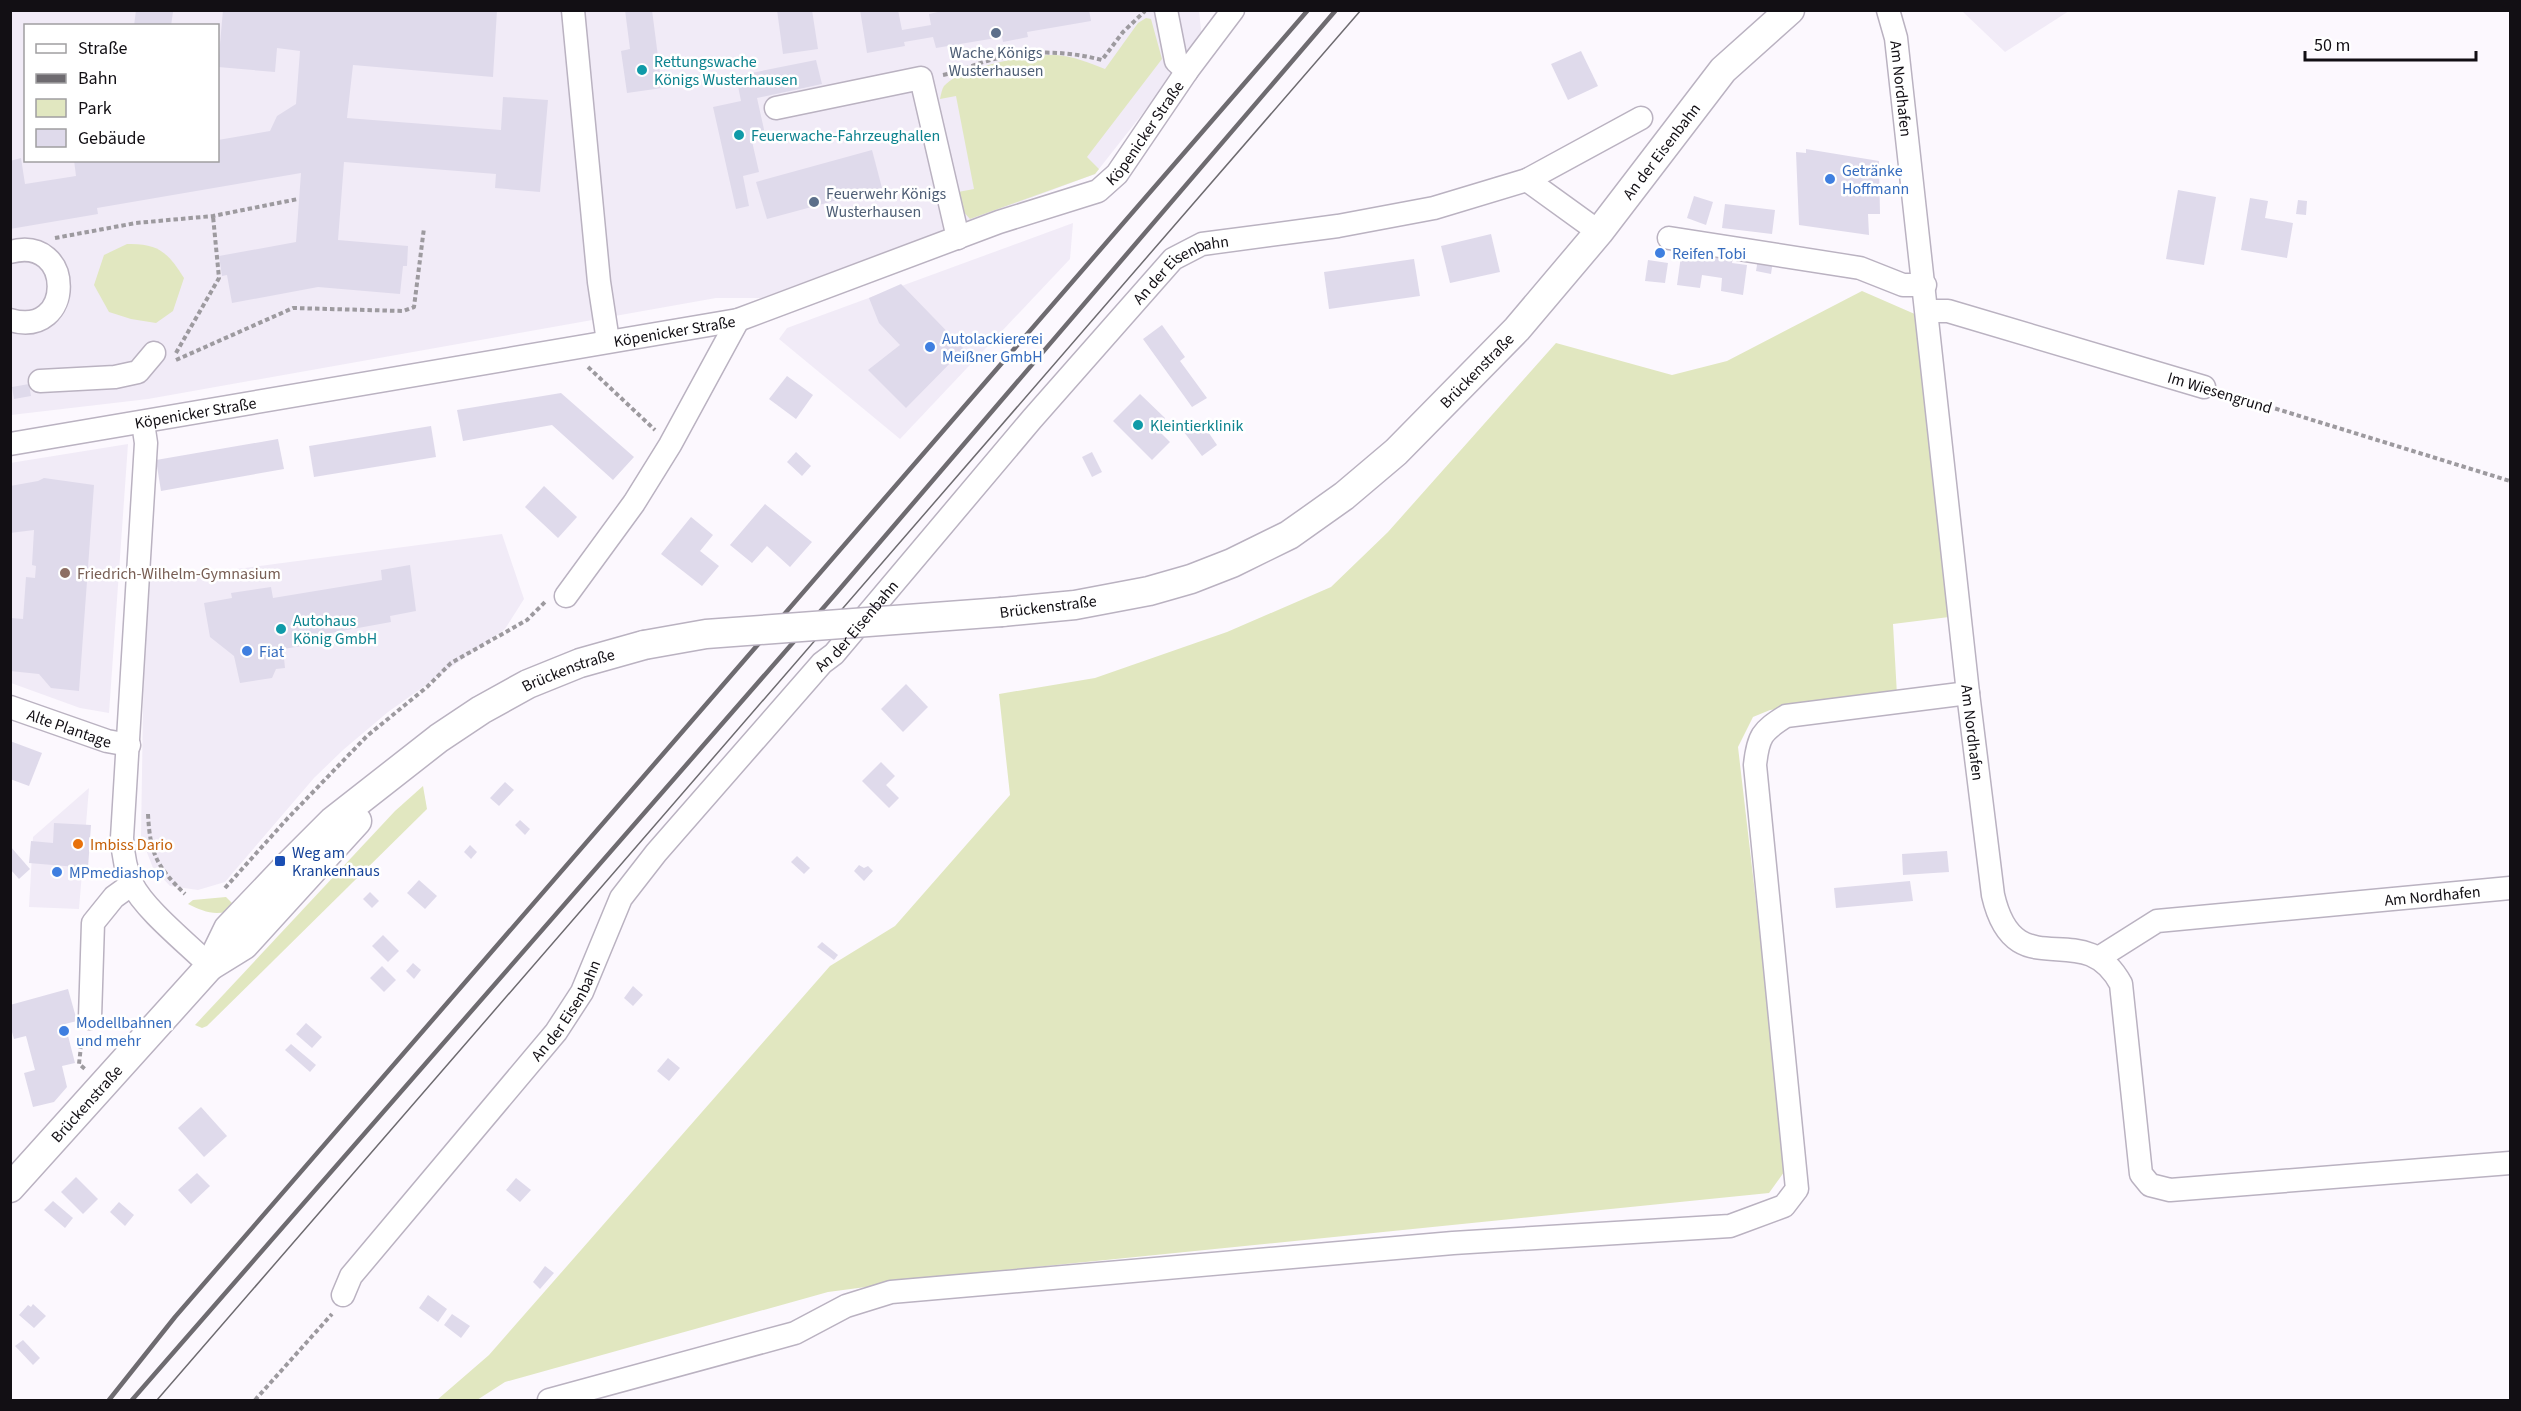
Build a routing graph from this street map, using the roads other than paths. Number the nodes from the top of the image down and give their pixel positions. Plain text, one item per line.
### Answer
1 (573, 10) edge
2 (1166, 10) edge
3 (1233, 10) edge
4 (1790, 10) edge
5 (1888, 10) edge
6 (1187, 71) junction
7 (776, 108) dead end
8 (1641, 118) dead end
9 (1527, 180) junction
10 (1599, 232) junction
11 (958, 238) junction
12 (1669, 238) dead end
13 (10, 252) edge
14 (1924, 285) junction
15 (1927, 311) junction
16 (10, 320) edge
17 (738, 320) junction
18 (609, 341) junction
19 (154, 353) dead end
20 (40, 381) dead end
21 (2204, 387) road end
22 (142, 423) junction
23 (10, 444) edge
24 (566, 596) road end
25 (1968, 693) junction
26 (10, 707) edge
27 (129, 745) junction
28 (132, 884) junction
29 (2511, 888) edge
30 (2100, 957) junction
31 (210, 966) junction
32 (90, 1018) road end
33 (2511, 1163) edge
34 (10, 1188) edge
35 (343, 1295) road end
36 (549, 1401) edge

1 - 18 street
2 - 6 street
3 - 6 street, Köpenicker Straße
4 - 10 main road, An der Eisenbahn
5 - 14 street, Am Nordhafen
6 - 11 street, Köpenicker Straße
7 - 11 street
8 - 9 street, An der Eisenbahn
9 - 10 street
9 - 35 street, An der Eisenbahn
10 - 31 main road, Brückenstraße, bridge
11 - 17 street, Köpenicker Straße
12 - 14 street
13 - 16 street
14 - 15 street, Am Nordhafen
15 - 21 street, Im Wiesengrund
15 - 25 street, Am Nordhafen
17 - 18 street, Köpenicker Straße
17 - 24 street
18 - 22 street, Köpenicker Straße
19 - 20 street
22 - 23 street, Köpenicker Straße
22 - 27 street
25 - 30 street, Am Nordhafen
25 - 36 street
26 - 27 street, Alte Plantage
27 - 28 street
28 - 31 street
28 - 32 street
29 - 30 street, Am Nordhafen
30 - 33 street
31 - 34 main road, Brückenstraße

